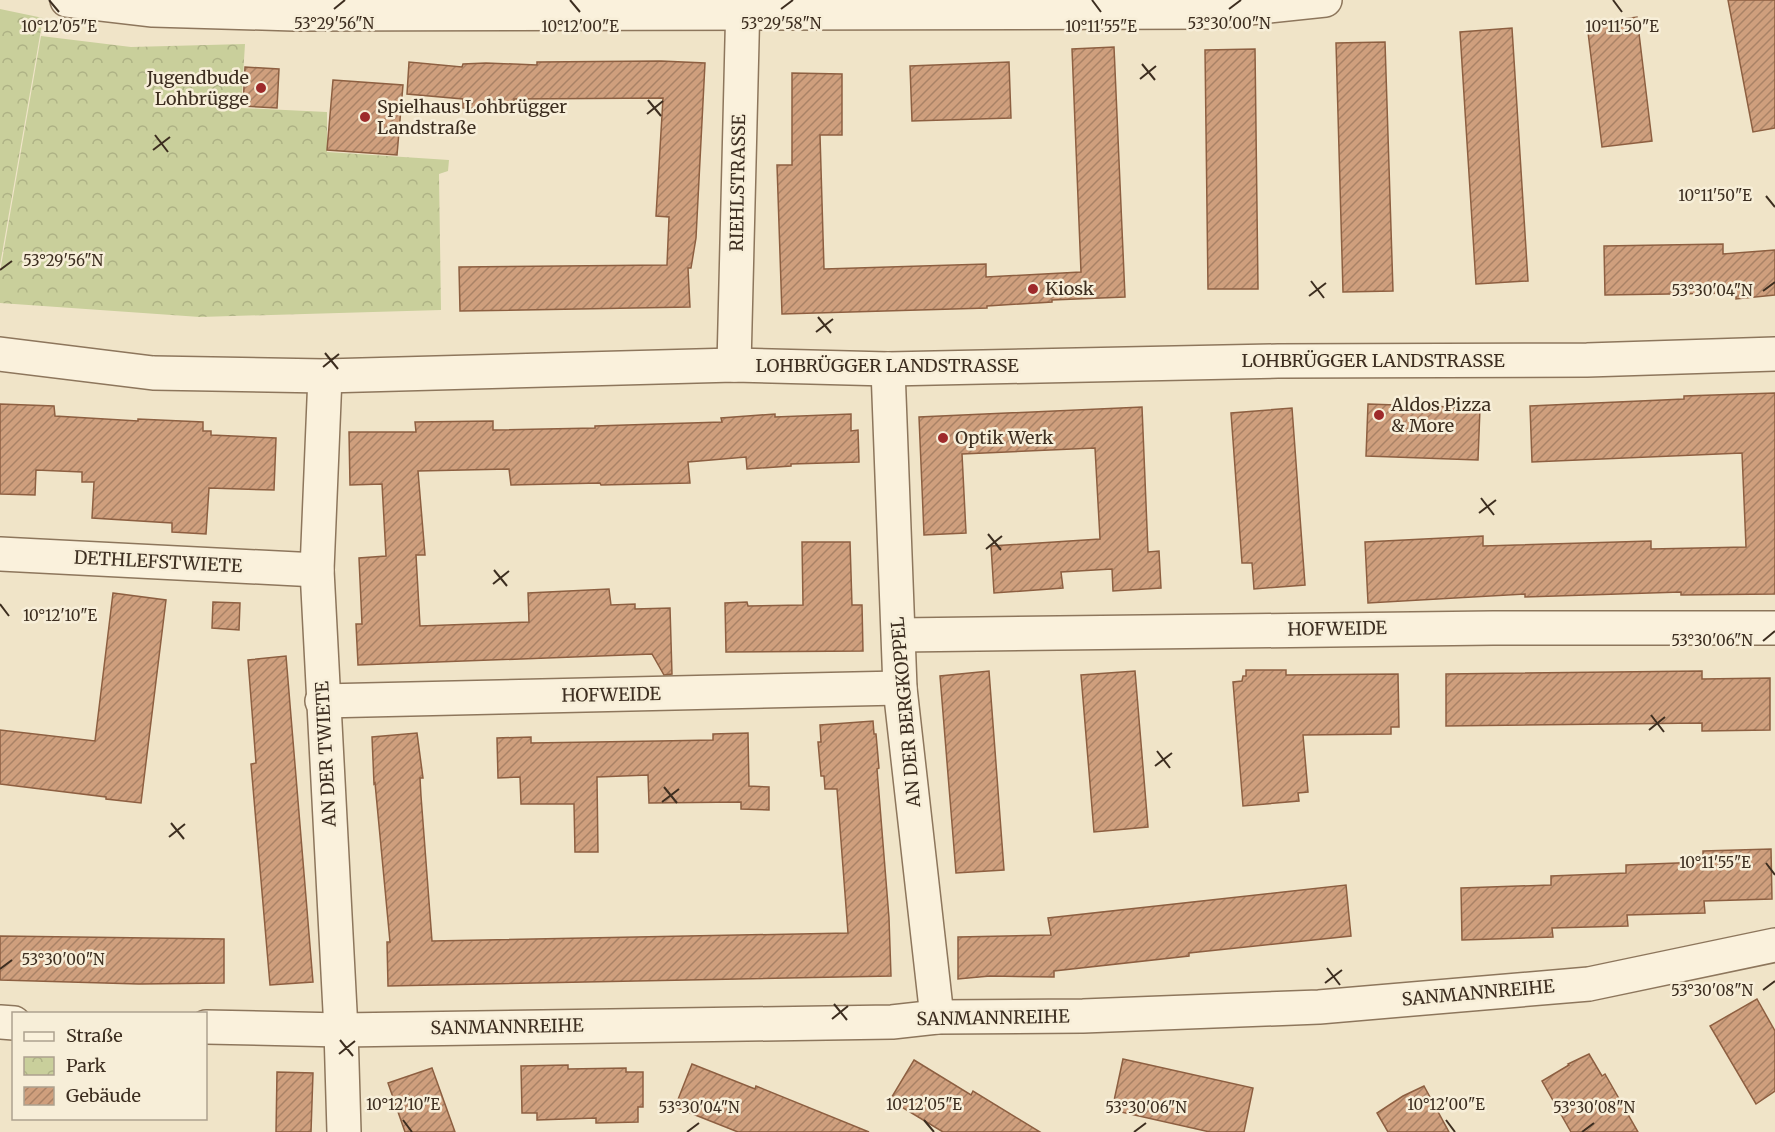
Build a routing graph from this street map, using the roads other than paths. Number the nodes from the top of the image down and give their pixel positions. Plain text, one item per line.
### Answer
1 (67, 0) edge
2 (1325, 0) edge
3 (743, 6) edge
4 (0, 354) edge
5 (1775, 354) edge
6 (734, 365) junction
7 (888, 369) junction
8 (325, 376) junction
9 (0, 554) edge
10 (317, 570) junction
11 (1775, 628) edge
12 (899, 635) junction
13 (900, 688) junction
14 (322, 701) junction
15 (1775, 945) edge
16 (937, 1017) junction
17 (207, 1027) edge
18 (341, 1030) junction
19 (344, 1132) edge

1 - 3 street
2 - 3 street
3 - 6 street, RIEHLSTRASSE
4 - 8 street, LOHBRÜGGER LANDSTRASSE
5 - 7 street, LOHBRÜGGER LANDSTRASSE
6 - 7 street, LOHBRÜGGER LANDSTRASSE
6 - 8 street, LOHBRÜGGER LANDSTRASSE
7 - 12 street, AN DER BERGKOPPEL
8 - 10 street, AN DER TWIETE
9 - 10 street, DETHLEFSTWIETE
10 - 14 street, AN DER TWIETE
11 - 12 street, HOFWEIDE
12 - 13 street, AN DER BERGKOPPEL
13 - 14 street, HOFWEIDE
13 - 16 street, AN DER BERGKOPPEL
14 - 18 street, AN DER TWIETE
15 - 16 street, SANMANNREIHE
16 - 18 street, SANMANNREIHE
17 - 18 street, SANMANNREIHE
18 - 19 street, AN DER TWIETE

